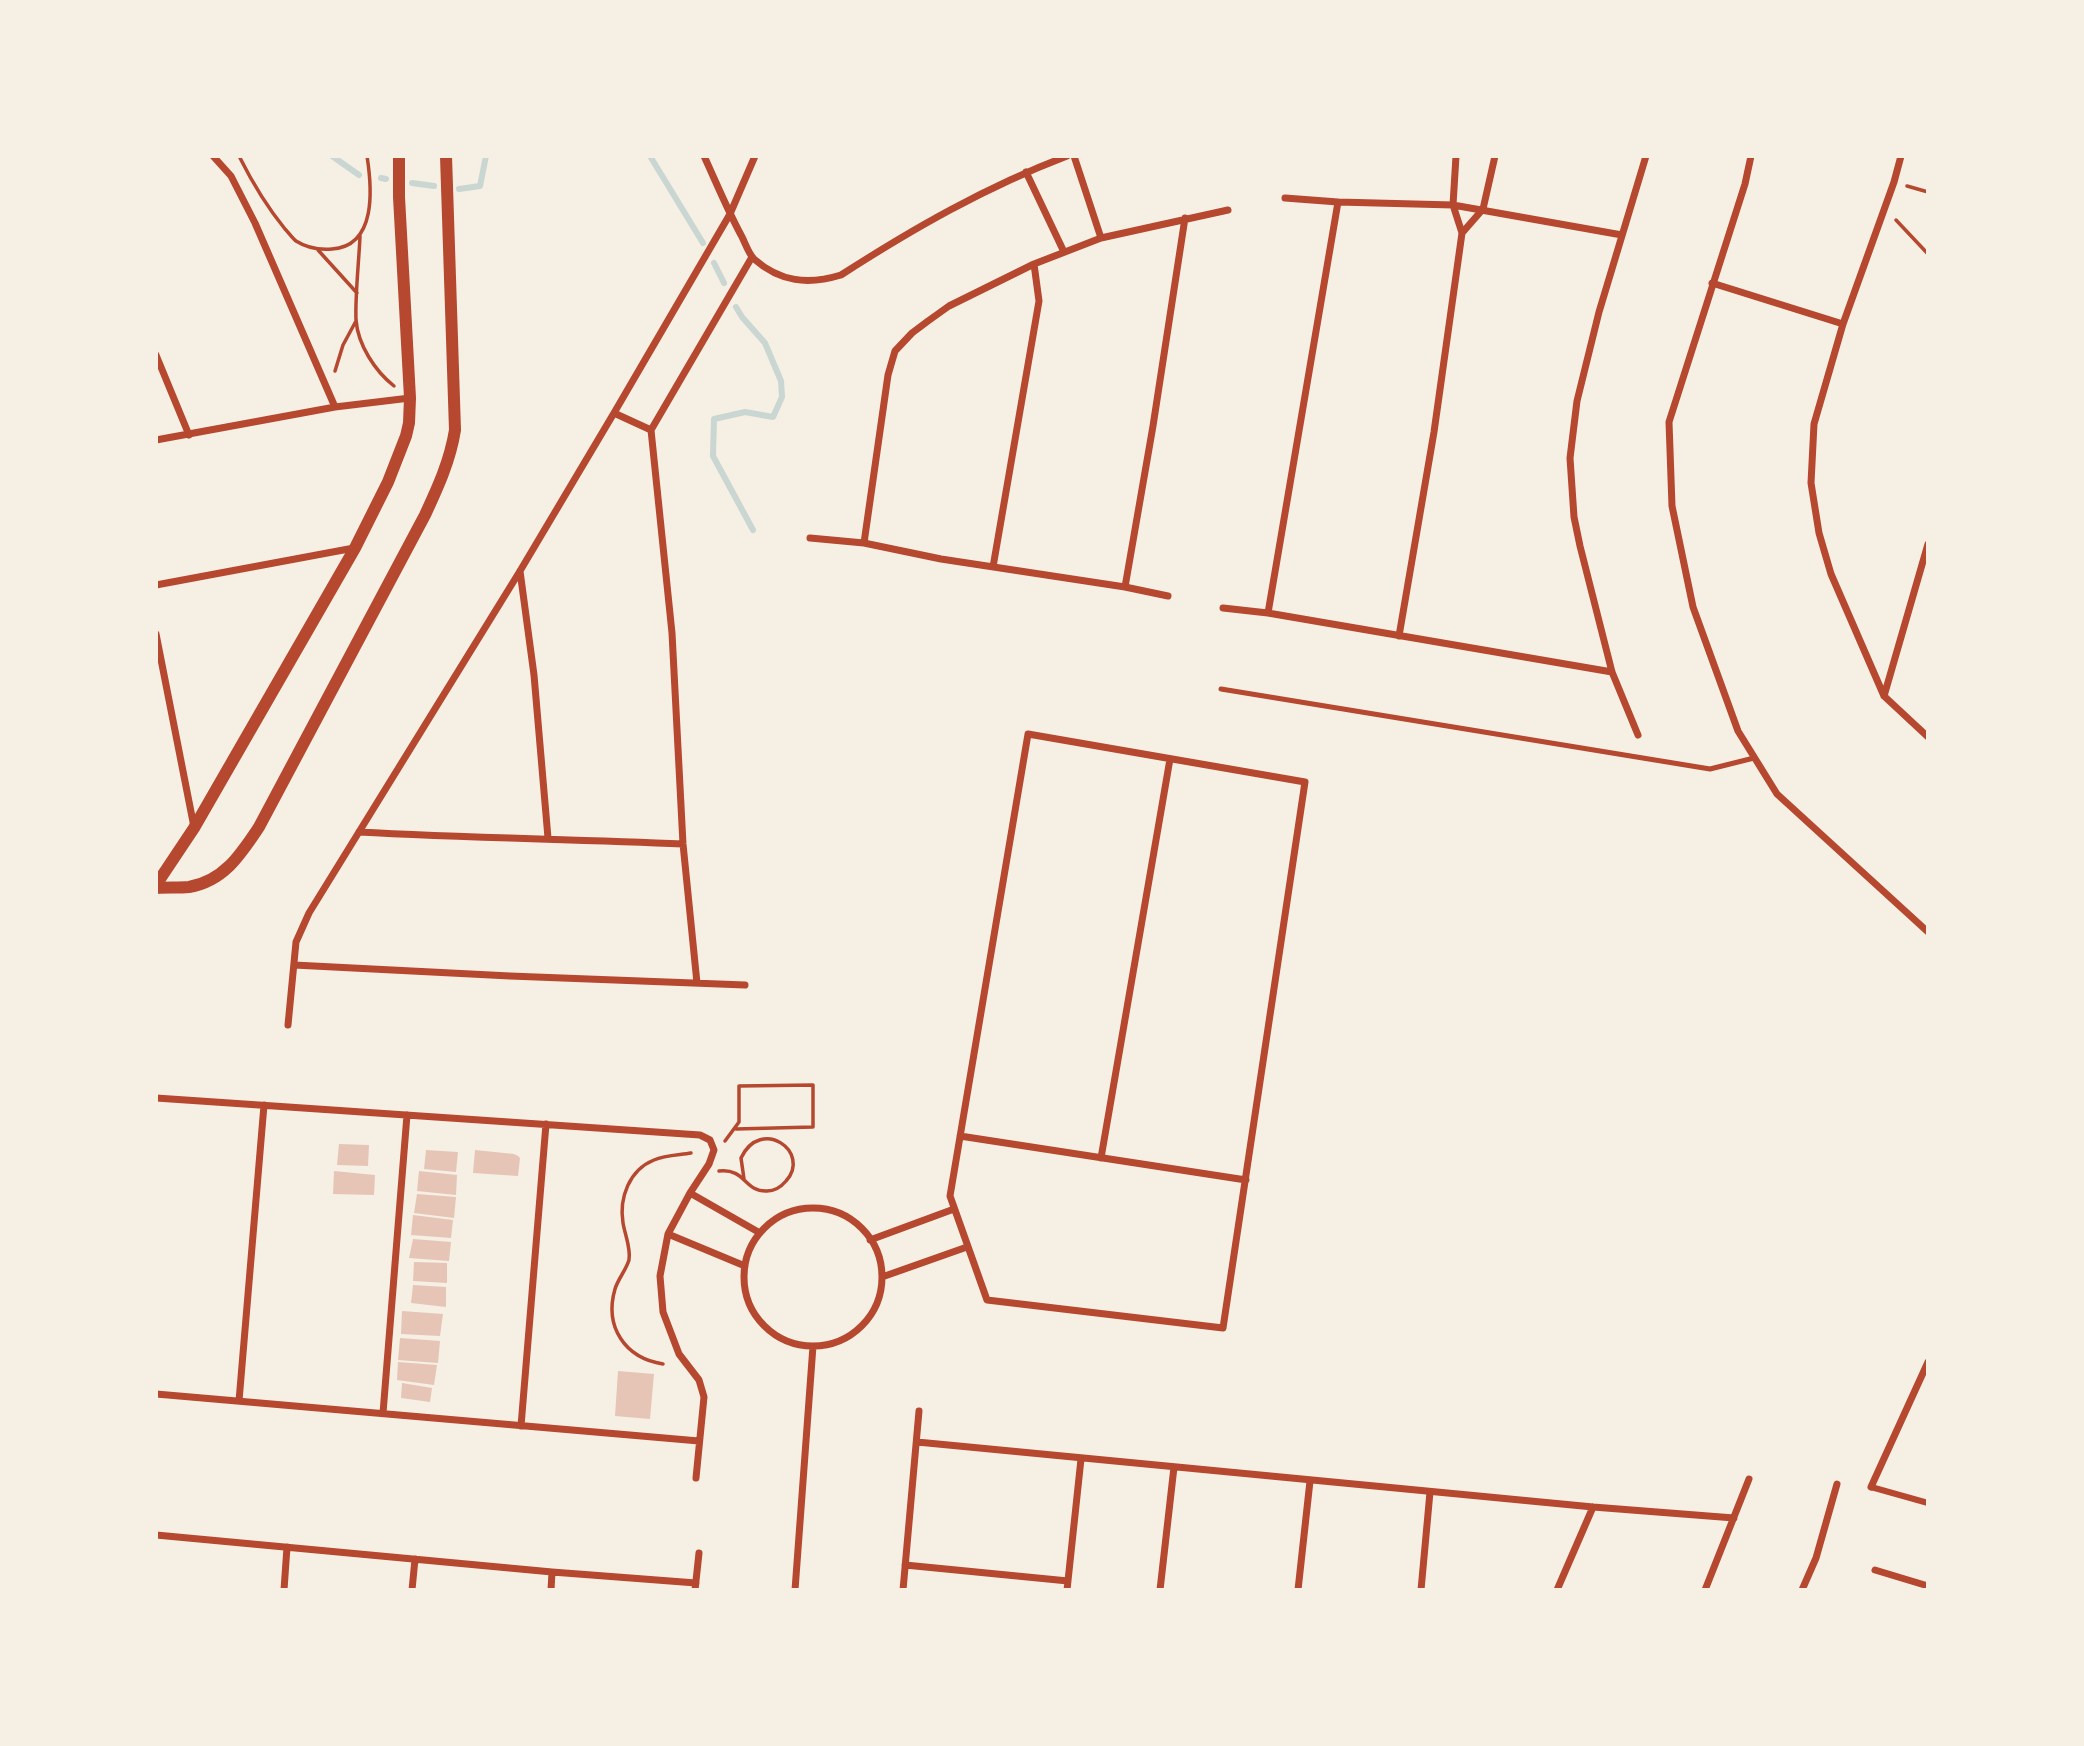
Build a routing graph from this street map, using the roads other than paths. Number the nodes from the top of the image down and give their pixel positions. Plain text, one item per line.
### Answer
1 (213, 156) edge
2 (399, 156) edge
3 (446, 156) edge
4 (704, 156) edge
5 (755, 156) edge
6 (1068, 156) edge
7 (1074, 156) edge
8 (1456, 156) edge
9 (1495, 156) edge
10 (1646, 156) edge
11 (1751, 156) edge
12 (1901, 156) edge
13 (1026, 172) junction
14 (1285, 198) dead end
15 (1338, 202) junction
16 (1453, 205) junction
17 (1483, 209) junction
18 (1228, 210) dead end
19 (730, 214) junction
20 (1185, 218) junction
21 (1462, 233) junction
22 (1622, 234) junction
23 (1101, 238) junction
24 (1064, 252) junction
25 (752, 257) junction
26 (1034, 264) junction
27 (1712, 283) junction
28 (1843, 324) junction
29 (156, 355) edge
30 (410, 398) junction
31 (335, 407) junction
32 (614, 413) junction
33 (651, 430) junction
34 (189, 435) junction
35 (156, 440) edge
36 (810, 538) dead end
37 (864, 543) junction
38 (1928, 544) edge
39 (355, 548) junction
40 (993, 567) junction
41 (520, 571) junction
42 (156, 585) edge
43 (1125, 587) junction
44 (1168, 596) dead end
45 (1223, 608) dead end
46 (1268, 613) junction
47 (156, 634) edge
48 (1399, 636) junction
49 (1612, 672) junction
50 (1221, 689) dead end
51 (1884, 696) junction
52 (1638, 735) dead end
53 (1928, 737) edge
54 (1754, 758) junction
55 (1170, 759) junction
56 (194, 828) junction
57 (359, 832) junction
58 (548, 838) junction
59 (683, 844) junction
60 (156, 887) edge
61 (1928, 932) edge
62 (294, 964) junction
63 (697, 983) junction
64 (745, 985) dead end
65 (288, 1025) dead end
66 (156, 1098) edge
67 (264, 1105) junction
68 (407, 1115) junction
69 (547, 1124) junction
70 (960, 1136) junction
71 (1101, 1158) junction
72 (1246, 1180) junction
73 (690, 1193) junction
74 (954, 1209) junction
75 (760, 1233) junction
76 (668, 1234) junction
77 (870, 1240) junction
78 (967, 1247) junction
79 (745, 1266) junction
80 (882, 1277) junction
81 (813, 1346) junction
82 (1928, 1362) edge
83 (156, 1394) edge
84 (239, 1401) junction
85 (919, 1411) dead end
86 (383, 1413) junction
87 (520, 1426) junction
88 (698, 1441) junction
89 (917, 1442) junction
90 (1081, 1459) junction
91 (1174, 1467) junction
92 (696, 1478) dead end
93 (1749, 1479) dead end
94 (1310, 1481) junction
95 (1837, 1484) dead end
96 (1871, 1487) joint
97 (1430, 1492) junction
98 (1928, 1503) edge
99 (1593, 1507) junction
100 (1734, 1518) junction
101 (156, 1537) edge
102 (287, 1547) junction
103 (699, 1553) dead end
104 (415, 1559) junction
105 (905, 1565) junction
106 (1875, 1570) dead end
107 (552, 1572) junction
108 (1068, 1581) junction
109 (1928, 1586) edge
110 (696, 1587) edge
111 (284, 1590) edge
112 (412, 1590) edge
113 (551, 1590) edge
114 (795, 1590) edge
115 (903, 1590) edge
116 (1067, 1590) edge
117 (1160, 1590) edge
118 (1298, 1590) edge
119 (1421, 1590) edge
120 (1557, 1590) edge
121 (1705, 1590) edge
122 (1802, 1590) edge

1 - 31 street
2 - 30 street
3 - 60 street
4 - 19 street
5 - 19 street
6 - 13 street
7 - 23 street
8 - 16 street
9 - 17 street
10 - 22 street
11 - 27 street
12 - 28 street
13 - 24 street
13 - 25 street
14 - 15 street
15 - 16 street
15 - 46 street
16 - 17 street
16 - 21 street
17 - 21 street
17 - 22 street
18 - 20 street
19 - 25 street
19 - 32 street
20 - 23 street
20 - 43 street
21 - 48 street
22 - 49 street
23 - 24 street
24 - 26 street
25 - 33 street
26 - 37 street
26 - 40 street
27 - 28 street
27 - 54 street
28 - 51 street
29 - 34 street
30 - 31 street
30 - 39 street
31 - 34 street
32 - 33 street
32 - 41 street
33 - 59 street
34 - 35 street
36 - 37 street
37 - 40 street
38 - 51 street
39 - 42 street
39 - 56 street
40 - 43 street
41 - 57 street
41 - 58 street
43 - 44 street
45 - 46 street
46 - 48 street
47 - 56 street
48 - 49 street
49 - 52 street
50 - 54 lane
51 - 53 street
54 - 61 street
55 - 70 street
55 - 71 street
55 - 72 street
56 - 60 street
57 - 58 street
57 - 62 street
58 - 59 street
59 - 63 street
62 - 63 street
62 - 65 street
63 - 64 street
66 - 67 street
67 - 68 street
67 - 84 street
68 - 69 street
68 - 86 street
69 - 73 street
69 - 87 street
70 - 71 street
70 - 74 street
71 - 72 street
72 - 78 street
73 - 75 street
73 - 76 street
74 - 77 street
74 - 78 street
75 - 77 street
75 - 79 street
76 - 79 street
76 - 88 street
77 - 80 street
78 - 80 street
79 - 81 street
80 - 81 street
81 - 114 street
82 - 96 street
83 - 84 street
84 - 86 street
85 - 89 street
86 - 87 street
87 - 88 street
88 - 92 street
89 - 90 street
89 - 105 street
90 - 91 street
90 - 108 street
91 - 94 street
91 - 117 street
93 - 100 street
94 - 97 street
94 - 118 street
95 - 122 street
96 - 98 street
97 - 99 street
97 - 119 street
99 - 100 street
99 - 120 street
100 - 121 street
101 - 102 street
102 - 104 street
102 - 111 street
103 - 110 street
104 - 107 street
104 - 112 street
105 - 108 street
105 - 115 street
106 - 109 street
107 - 110 street
107 - 113 street
108 - 116 street

